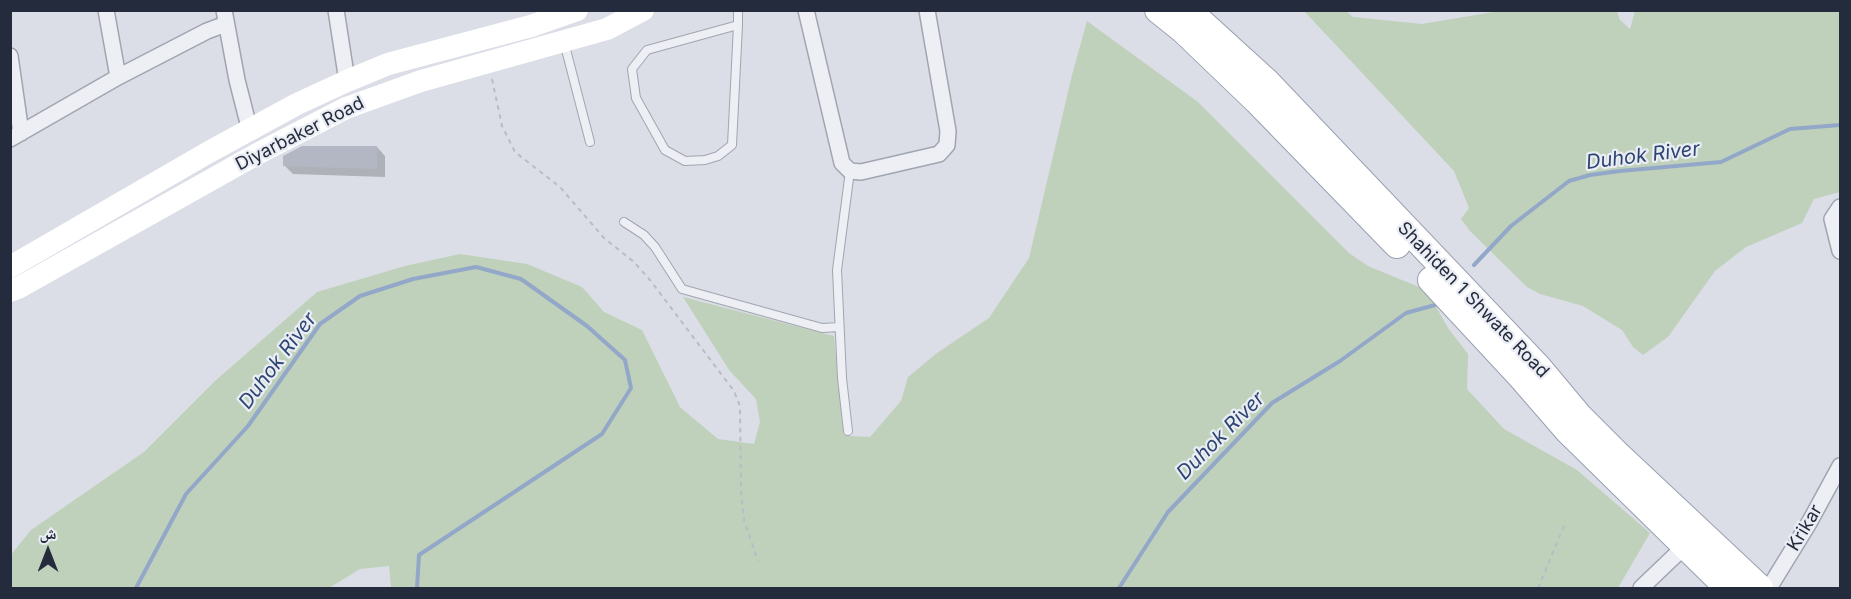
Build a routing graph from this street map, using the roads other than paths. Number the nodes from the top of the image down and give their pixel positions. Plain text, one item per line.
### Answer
1 (106, 10) edge
2 (336, 10) edge
3 (578, 10) edge
4 (643, 10) edge
5 (738, 10) edge
6 (806, 10) edge
7 (927, 10) edge
8 (1158, 10) edge
9 (1188, 10) edge
10 (225, 17) edge
11 (738, 26) junction
12 (564, 41) junction
13 (10, 56) edge
14 (118, 77) junction
15 (347, 81) junction
16 (250, 131) junction
17 (16, 136) edge
18 (590, 142) dead end
19 (850, 171) junction
20 (1840, 207) edge
21 (624, 222) dead end
22 (1389, 224) junction
23 (1840, 251) edge
24 (10, 267) edge
25 (14, 292) edge
26 (839, 327) junction
27 (1531, 373) junction
28 (848, 431) dead end
29 (1840, 466) edge
30 (1836, 487) edge
31 (1686, 546) junction
32 (1641, 588) edge
33 (1728, 588) edge
34 (1760, 588) edge
35 (1769, 588) edge

1 - 14 street
2 - 15 street
3 - 15 main road, Diyarbaker Road
4 - 12 main road, Diyarbaker Road
5 - 11 lane
6 - 19 street
7 - 19 street
8 - 22 main road, Shahiden 1 Shwate Road
9 - 22 main road, Shahiden 1 Shwate Road
10 - 14 street
10 - 16 street
11 - 11 lane
12 - 18 lane
12 - 25 main road, Diyarbaker Road
13 - 17 street
14 - 17 street
15 - 16 main road, Diyarbaker Road
16 - 24 main road, Diyarbaker Road
19 - 26 lane
20 - 23 street
21 - 26 lane
22 - 27 main road, Shahiden 1 Shwate Road
26 - 28 lane
27 - 31 main road, Shahiden 1 Shwate Road
27 - 34 main road, Shahiden 1 Shwate Road
29 - 30 street, Krikar
30 - 35 street, Krikar
31 - 32 street
31 - 33 main road, Shahiden 1 Shwate Road

